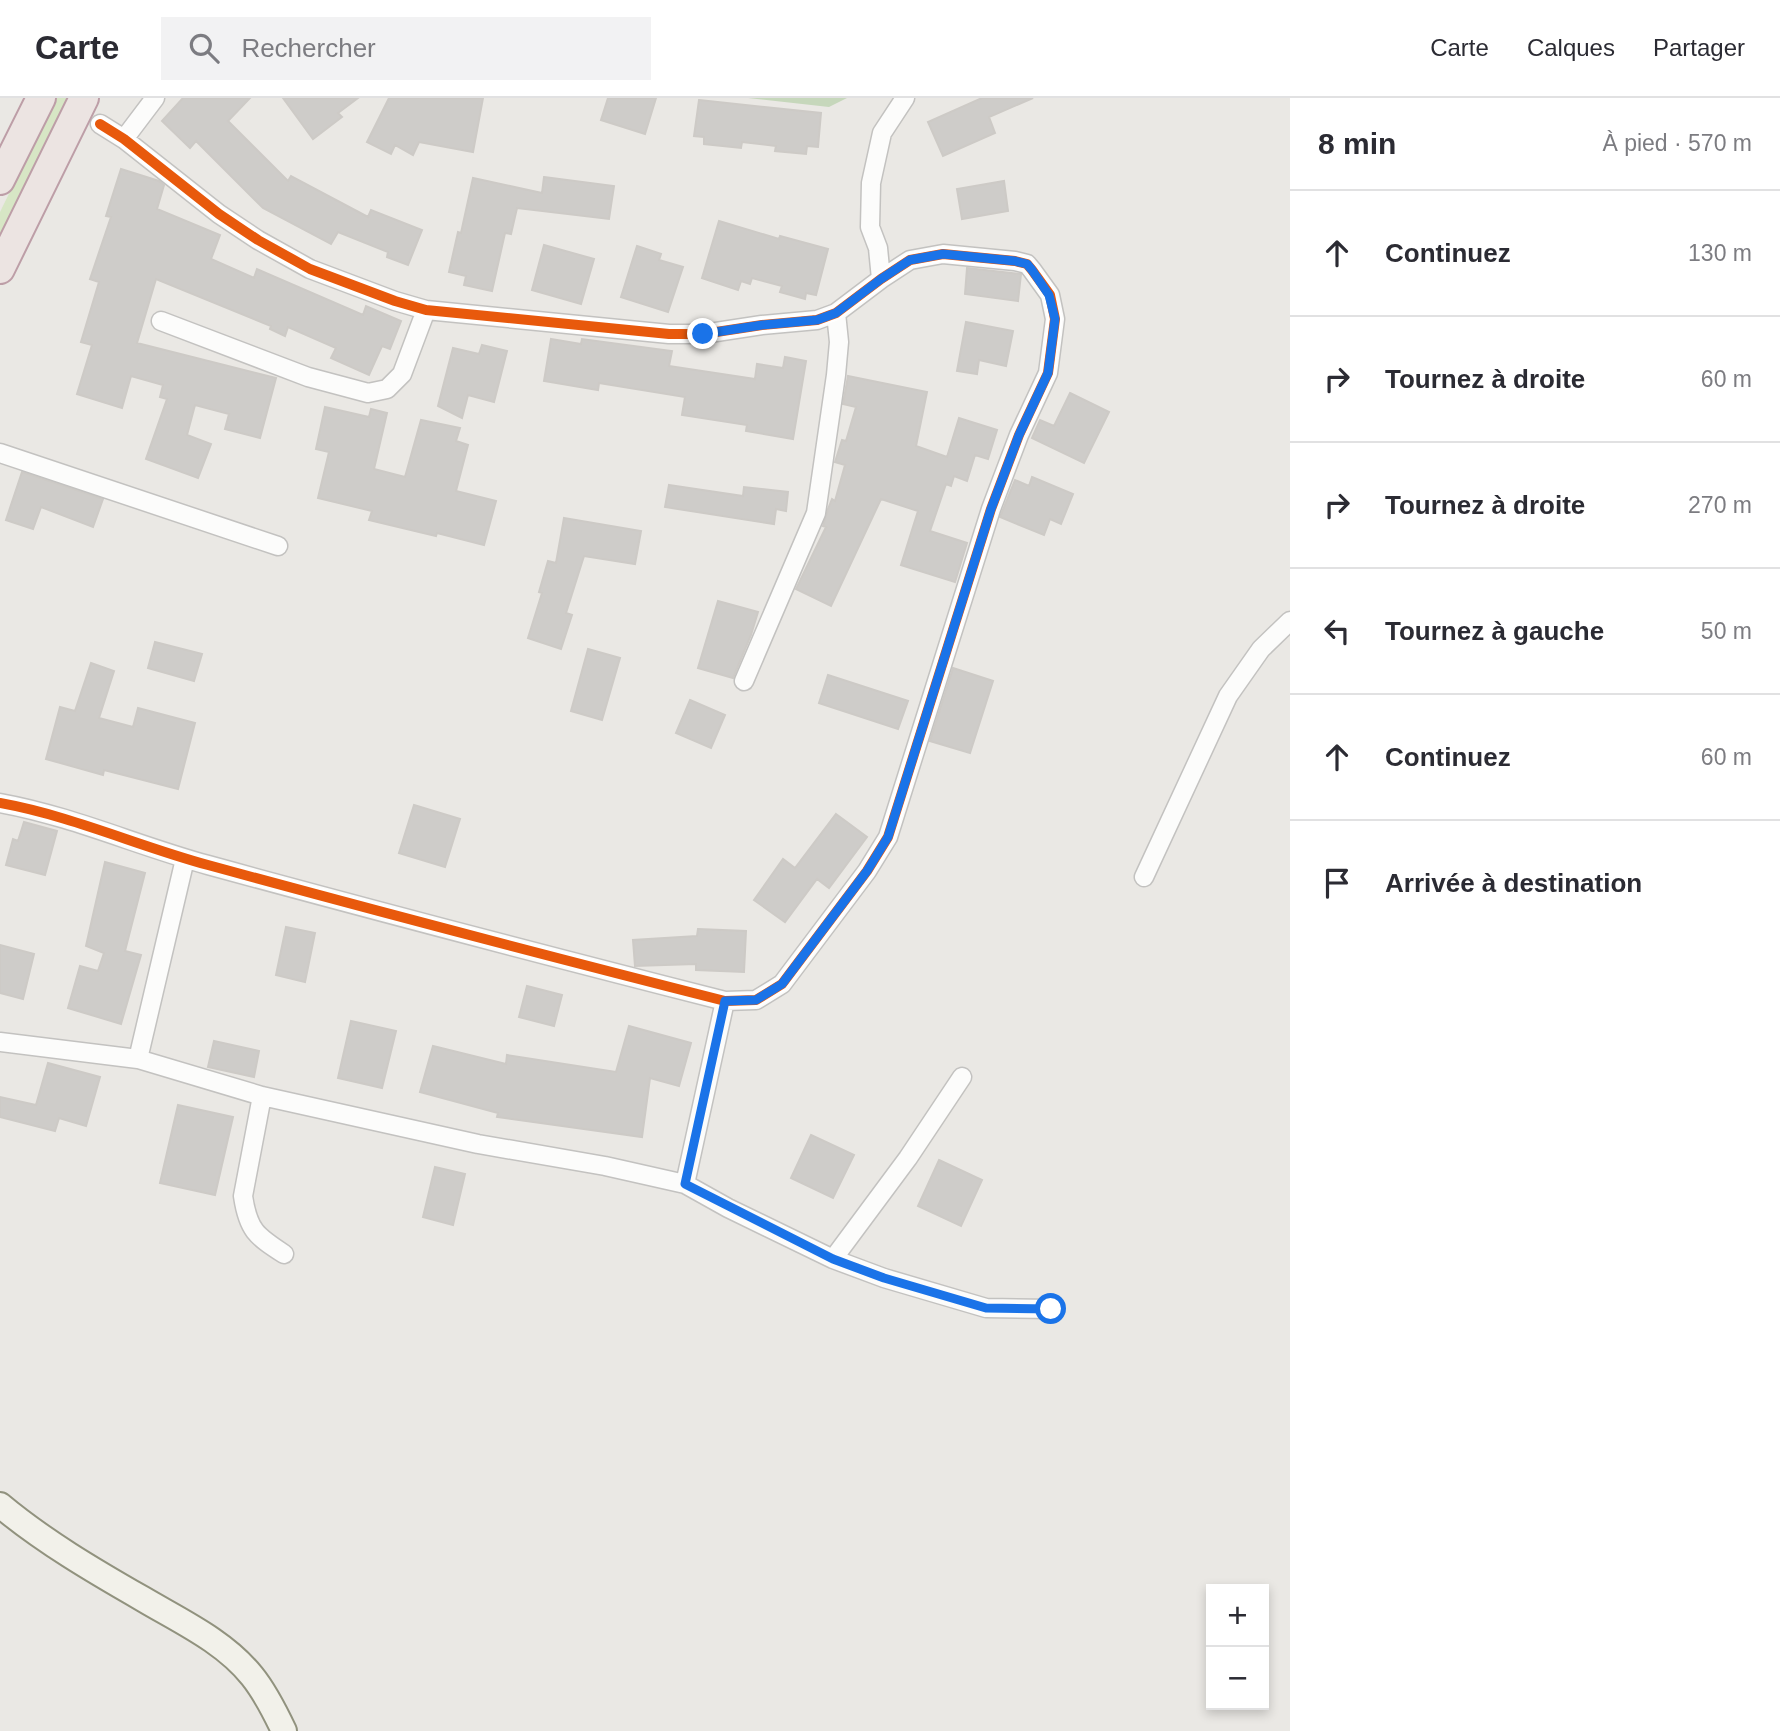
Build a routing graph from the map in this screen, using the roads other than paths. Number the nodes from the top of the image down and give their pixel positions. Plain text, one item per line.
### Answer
1 (41, 98) edge
2 (84, 98) edge
3 (155, 98) edge
4 (905, 98) edge
5 (100, 124) dead end
6 (124, 139) junction
7 (0, 180) edge
8 (0, 269) edge
9 (881, 279) junction
10 (426, 310) junction
11 (836, 313) junction
12 (161, 321) dead end
13 (0, 453) edge
14 (278, 546) dead end
15 (1290, 621) edge
16 (744, 681) dead end
17 (0, 803) edge
18 (185, 859) junction
19 (1144, 877) dead end
20 (725, 1001) junction
21 (0, 1042) edge
22 (138, 1059) junction
23 (961, 1077) dead end
24 (262, 1096) junction
25 (685, 1184) junction
26 (284, 1254) dead end
27 (833, 1259) junction
28 (1051, 1309) dead end
29 (0, 1504) edge
30 (287, 1726) edge

1 - 7 highway
2 - 8 highway
3 - 6 street
4 - 9 street
5 - 6 street
6 - 10 street
9 - 11 street
9 - 20 street
10 - 11 street
10 - 12 street
11 - 16 street
13 - 14 street
15 - 19 street
17 - 18 street
18 - 20 street
18 - 22 street
20 - 25 street
21 - 22 street
22 - 24 street
23 - 27 street
24 - 25 street
24 - 26 street
25 - 27 street
27 - 28 street
29 - 30 main road

